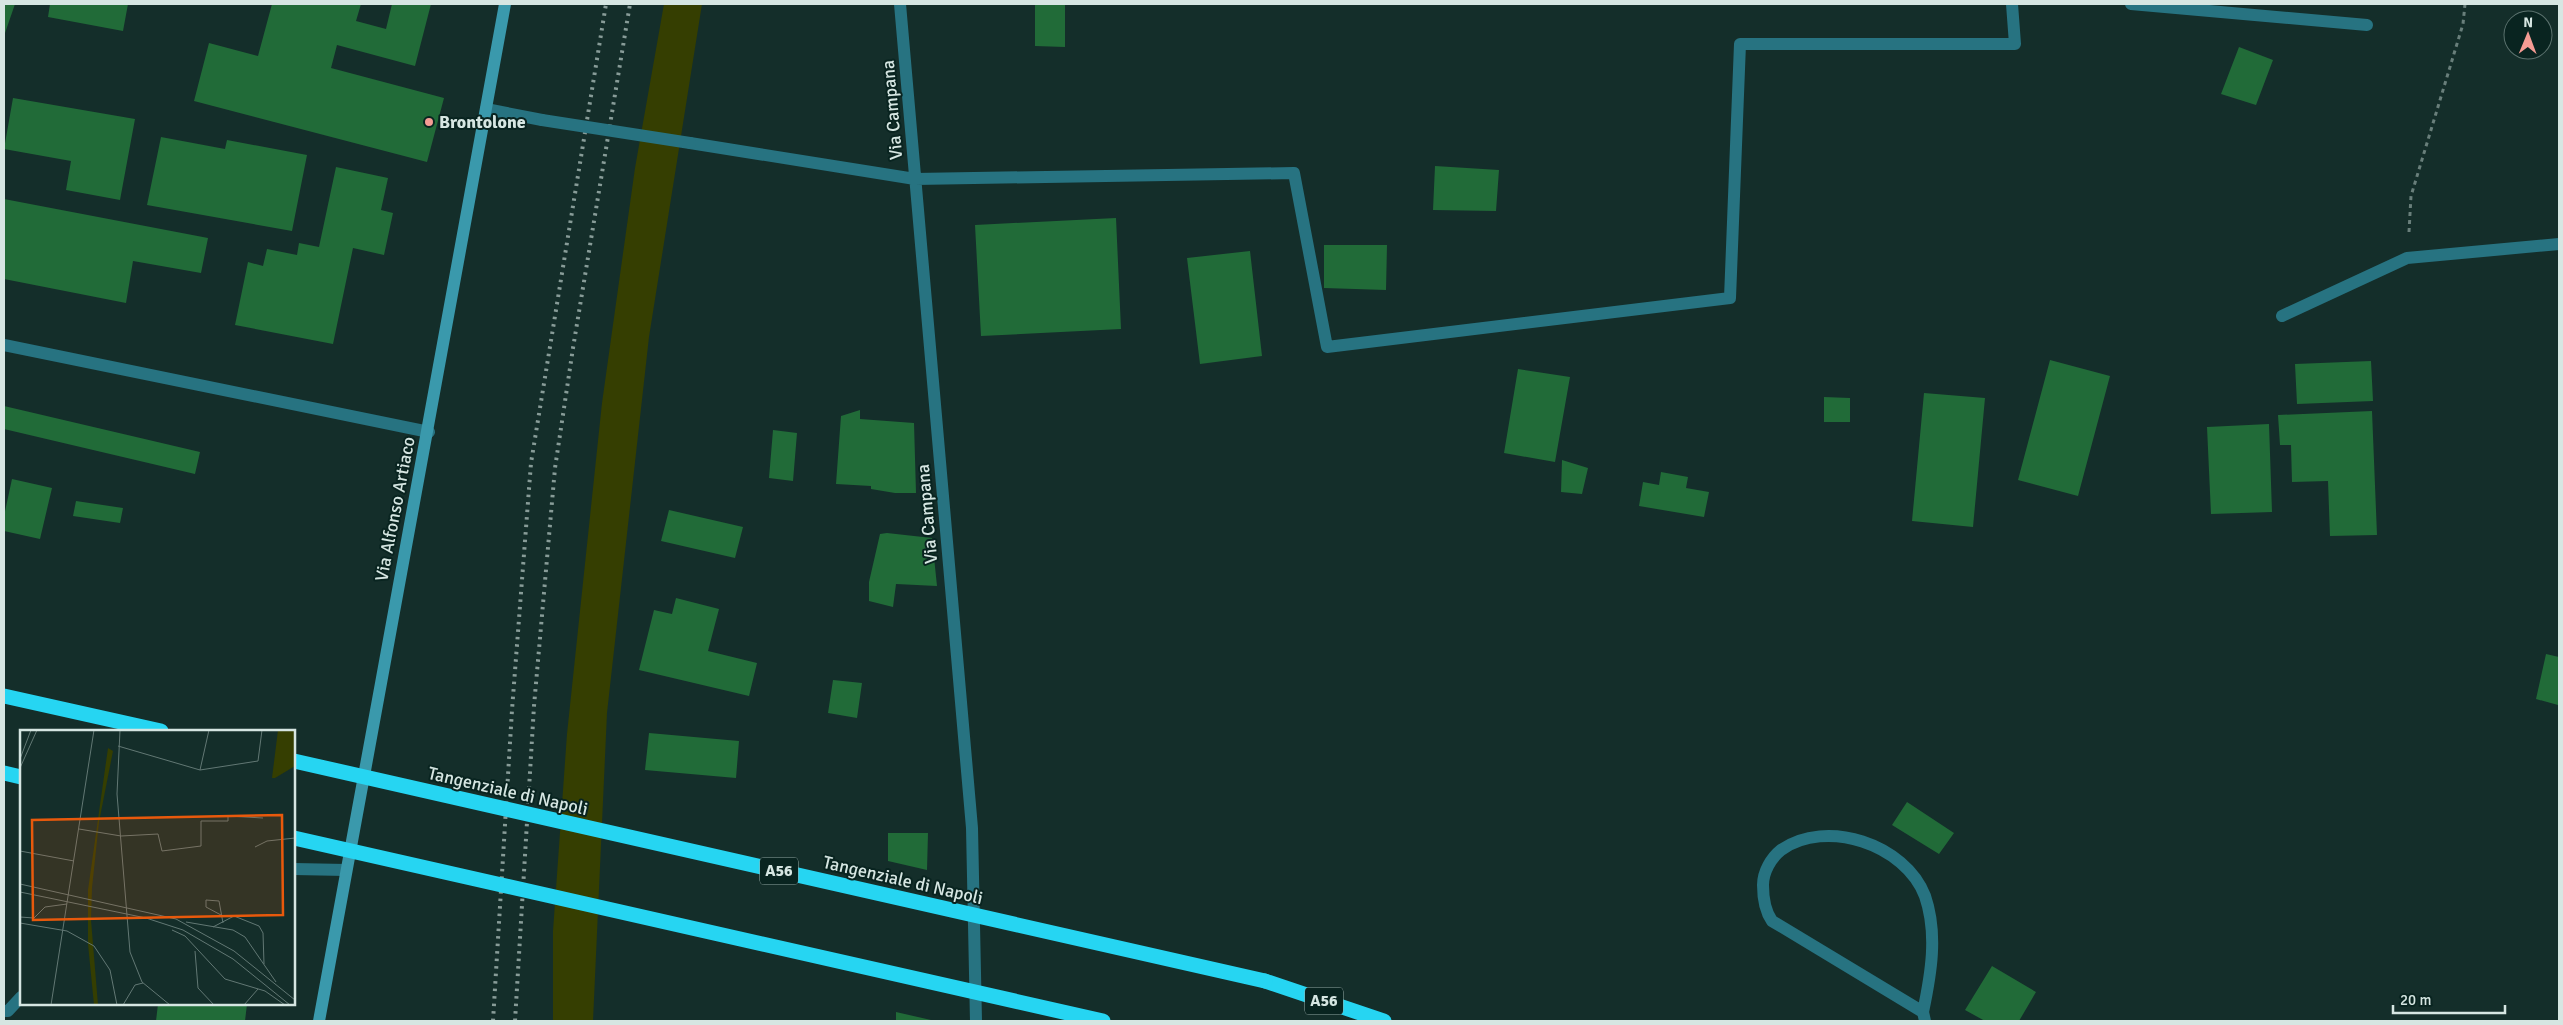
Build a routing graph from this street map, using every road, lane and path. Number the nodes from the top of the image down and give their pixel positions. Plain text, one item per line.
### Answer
1 (505, 4) edge
2 (900, 4) edge
3 (2012, 4) edge
4 (2131, 4) edge
5 (2465, 4) edge
6 (2367, 24) dead end
7 (486, 109) junction
8 (915, 179) junction
9 (2559, 244) edge
10 (2407, 258) junction
11 (2282, 316) dead end
12 (4, 346) edge
13 (429, 432) junction
14 (4, 696) edge
15 (157, 730) edge
16 (295, 761) edge
17 (4, 773) edge
18 (20, 777) edge
19 (295, 838) edge
20 (295, 869) edge
21 (346, 870) junction
22 (20, 998) edge
23 (4, 1011) edge
24 (1924, 1017) edge
25 (319, 1021) edge
26 (976, 1021) edge
27 (1103, 1021) edge
28 (1384, 1021) edge

1 - 7 main road, Via Alfonso Artiaco
2 - 8 street, Via Campana
3 - 8 street
4 - 6 street
5 - 10 path
7 - 8 street, bridge
7 - 13 main road, Via Alfonso Artiaco
8 - 26 street, Via Campana
9 - 10 street
10 - 11 street
12 - 13 street
13 - 21 main road, Via Alfonso Artiaco
14 - 15 highway
16 - 28 highway, Tangenziale di Napoli / A56, bridge
17 - 18 highway
19 - 27 highway, bridge
20 - 21 street
21 - 25 main road, Via Alfonso Artiaco
22 - 23 street
24 - 24 street

